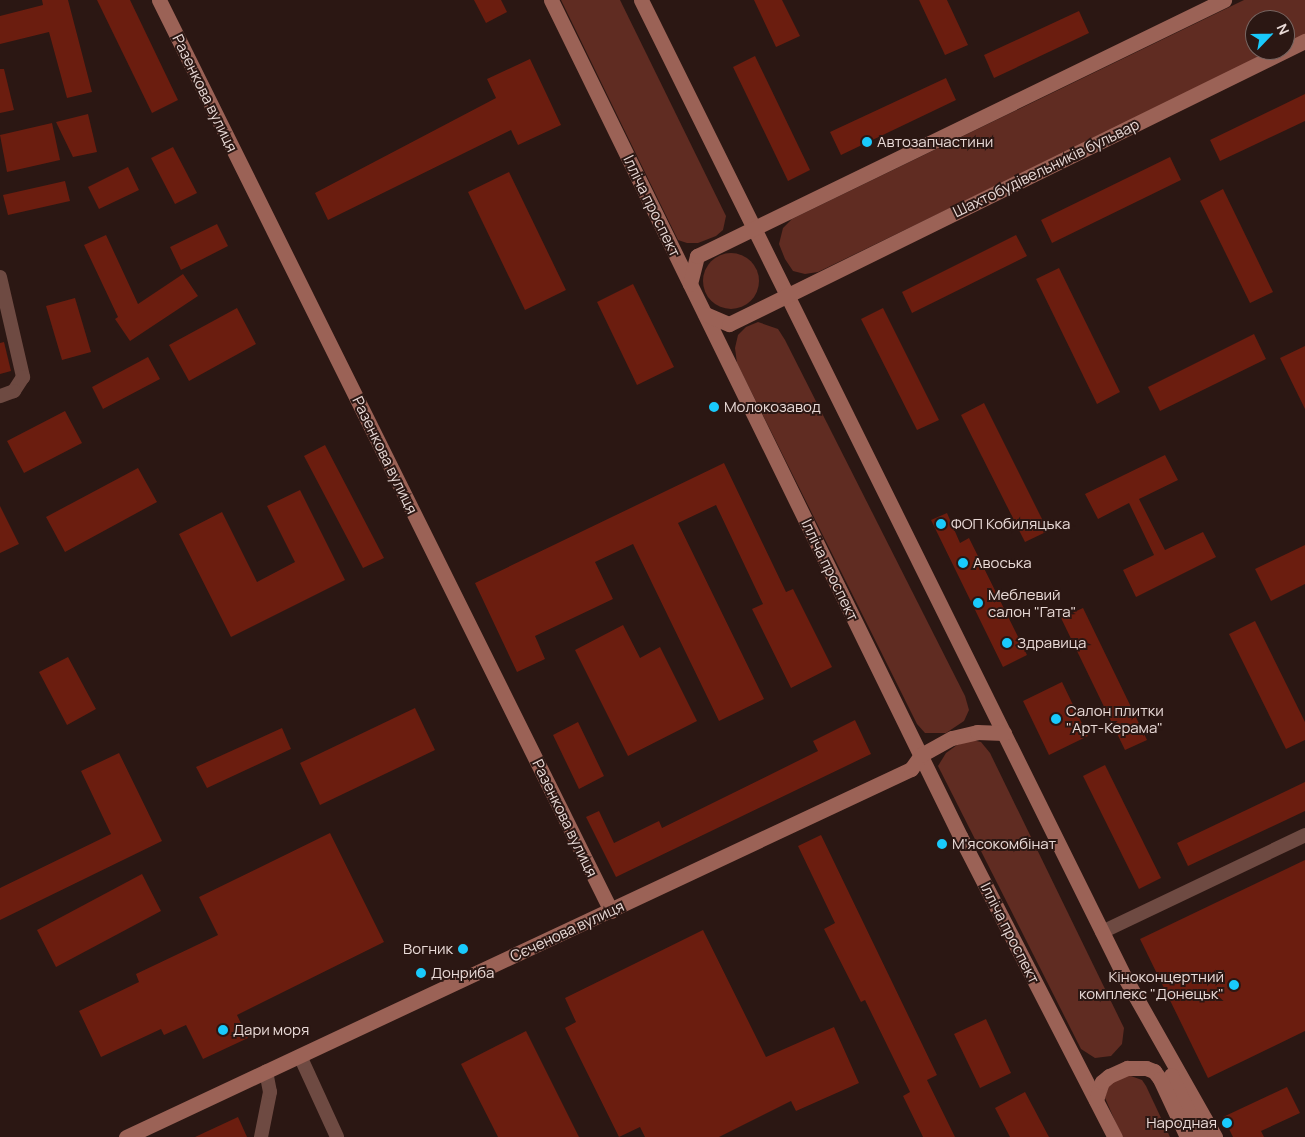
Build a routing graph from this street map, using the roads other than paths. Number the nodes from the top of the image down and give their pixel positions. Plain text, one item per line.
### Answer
1 (159, 0) edge
2 (551, 0) edge
3 (641, 0) edge
4 (1224, 0) edge
5 (1305, 41) edge
6 (755, 228) junction
7 (0, 277) edge
8 (690, 284) junction
9 (788, 295) junction
10 (705, 314) junction
11 (0, 396) edge
12 (1004, 733) junction
13 (921, 755) junction
14 (1305, 835) edge
15 (611, 911) junction
16 (1102, 932) junction
17 (1124, 976) junction
18 (300, 1056) junction
19 (266, 1071) junction
20 (1096, 1100) junction
21 (126, 1137) edge
22 (260, 1137) edge
23 (337, 1137) edge
24 (1115, 1137) edge
25 (1187, 1137) edge
26 (1200, 1137) edge
27 (1215, 1137) edge

1 - 15 main road, Разенкова вулиця
2 - 8 main road, Ілліча проспект
3 - 6 main road
4 - 6 main road
5 - 9 main road, Шахтобудівельників бульвар
6 - 8 main road
6 - 9 main road
7 - 11 street
8 - 10 main road, Ілліча проспект
9 - 10 main road, Шахтобудівельників бульвар
9 - 12 main road
10 - 13 main road, Ілліча проспект
12 - 13 main road, Сєченова вулиця
12 - 16 main road
13 - 15 main road, Сєченова вулиця
13 - 20 main road, Ілліча проспект
14 - 16 street
15 - 18 main road, Сєченова вулиця
16 - 17 main road
17 - 26 main road
17 - 27 main road
18 - 19 main road, Сєченова вулиця
18 - 23 street
19 - 21 main road, Сєченова вулиця
19 - 22 street
20 - 24 main road, Ілліча проспект
20 - 25 main road

